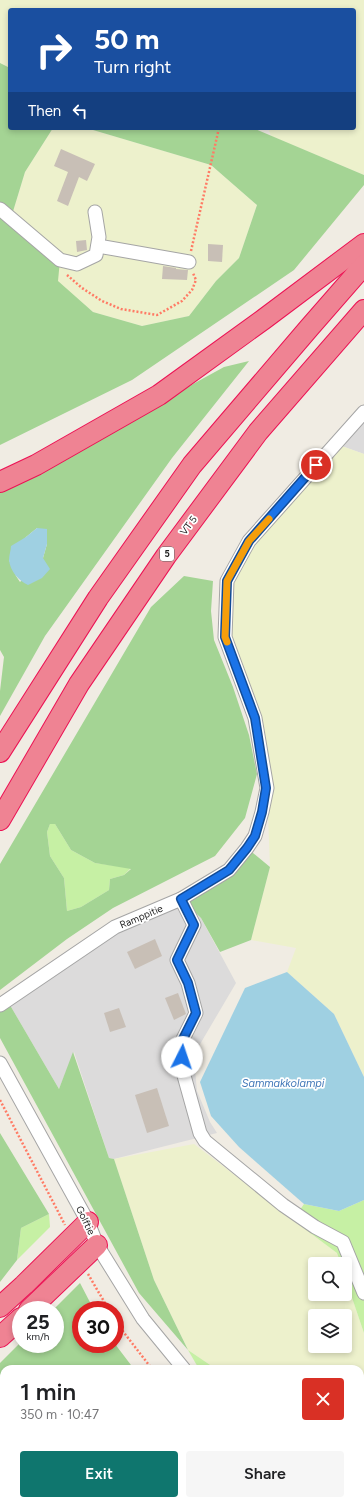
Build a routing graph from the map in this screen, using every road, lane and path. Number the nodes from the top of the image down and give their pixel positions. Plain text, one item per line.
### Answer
1 (0, 209) edge
2 (95, 212) dead end
3 (364, 244) edge
4 (98, 246) junction
5 (189, 262) dead end
6 (364, 265) edge
7 (364, 310) edge
8 (364, 412) edge
9 (0, 482) edge
10 (0, 752) edge
11 (0, 820) edge
12 (181, 899) junction
13 (0, 1005) edge
14 (0, 1063) edge
15 (0, 1100) edge
16 (88, 1222) junction
17 (72, 1238) junction
18 (97, 1244) junction
19 (81, 1261) junction
20 (364, 1293) edge
21 (39, 1301) edge
22 (104, 1301) edge
23 (0, 1307) edge
24 (12, 1327) edge
25 (124, 1332) edge
26 (0, 1338) edge
27 (149, 1365) edge
28 (181, 1365) edge

1 - 4 street
2 - 4 street
3 - 9 highway
4 - 5 street
6 - 10 highway
7 - 11 highway, VT 5 / 5
8 - 12 street, Ramppitie
12 - 13 street, Ramppitie
12 - 20 street
14 - 16 street, Golftie
15 - 17 path
16 - 17 highway
16 - 18 street, Golftie
17 - 23 highway
18 - 19 highway
18 - 28 street, Golftie
19 - 21 highway
19 - 22 path
24 - 26 highway
25 - 27 path

